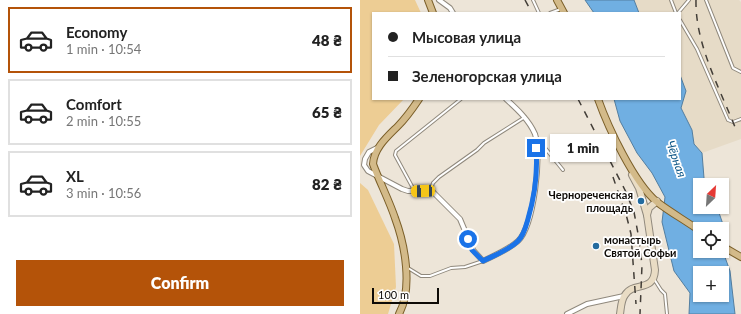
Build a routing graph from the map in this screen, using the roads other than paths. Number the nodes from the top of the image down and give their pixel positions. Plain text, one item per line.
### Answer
1 (428, 0) edge
2 (439, 0) edge
3 (533, 0) edge
4 (558, 0) edge
5 (671, 0) edge
6 (689, 0) edge
7 (706, 0) edge
8 (563, 11) edge
9 (433, 12) edge
10 (452, 12) edge
11 (539, 12) edge
12 (677, 12) edge
13 (678, 12) edge
14 (681, 22) edge
15 (741, 72) edge
16 (418, 100) edge
17 (460, 100) edge
18 (507, 100) edge
19 (598, 100) edge
20 (524, 117) junction
21 (741, 119) edge
22 (535, 135) junction
23 (623, 155) junction
24 (563, 170) dead end
25 (378, 178) junction
26 (431, 190) junction
27 (415, 191) junction
28 (656, 201) junction
29 (647, 215) junction
30 (693, 226) edge
31 (729, 250) edge
32 (741, 257) edge
33 (483, 261) junction
34 (405, 266) junction
35 (654, 278) junction
36 (624, 296) junction
37 (399, 314) edge
38 (567, 314) edge
39 (620, 314) edge
40 (667, 314) edge

1 - 9 main road
2 - 10 street
3 - 11 lane
4 - 8 main road
5 - 12 lane
6 - 13 lane
7 - 15 lane
14 - 21 lane
16 - 25 main road
17 - 27 lane
18 - 20 street
19 - 23 main road
20 - 22 street
20 - 26 lane
22 - 24 lane
22 - 33 street
23 - 28 main road
23 - 29 main road
25 - 27 street
25 - 34 main road
26 - 27 street
26 - 33 street
28 - 29 main road
28 - 30 main road
29 - 35 main road
31 - 32 main road
33 - 34 lane
34 - 37 main road
35 - 36 main road
35 - 40 lane
36 - 38 street
36 - 39 main road

